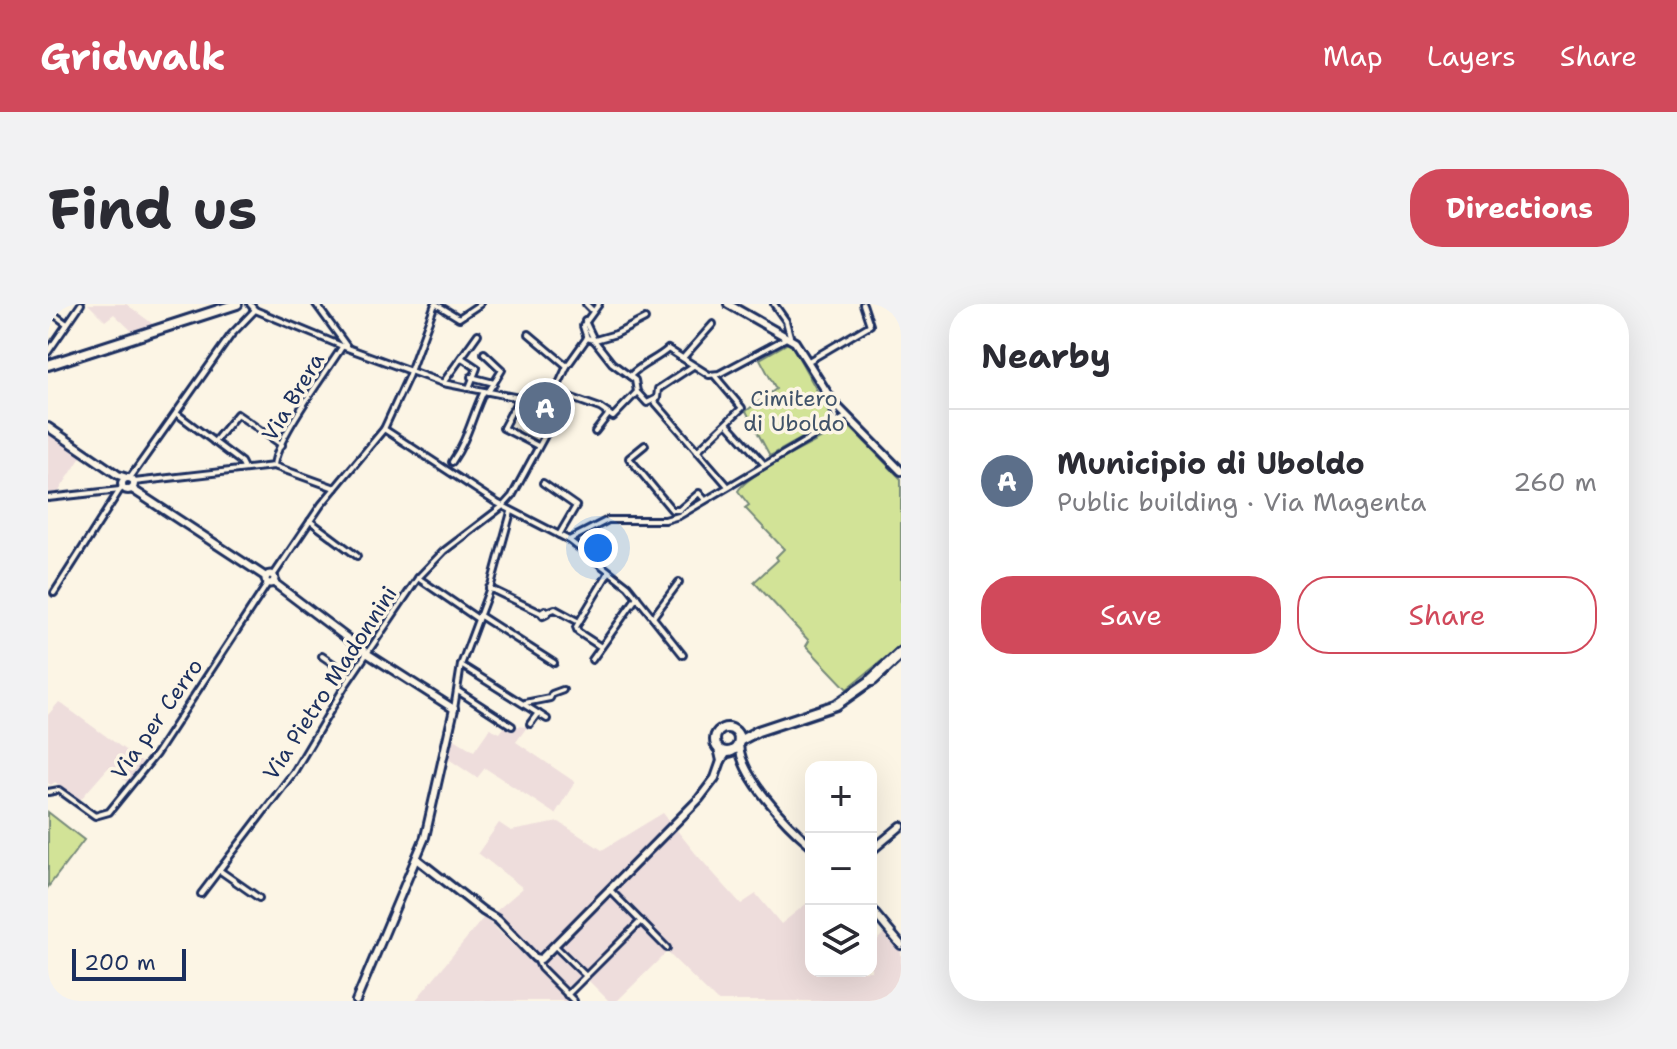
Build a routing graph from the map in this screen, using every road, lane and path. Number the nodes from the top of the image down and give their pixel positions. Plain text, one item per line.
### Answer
1 (81, 304) edge
2 (237, 304) edge
3 (250, 304) edge
4 (316, 304) edge
5 (436, 304) edge
6 (480, 304) edge
7 (586, 304) edge
8 (599, 304) edge
9 (728, 304) edge
10 (774, 304) edge
11 (863, 304) edge
12 (48, 310) edge
13 (255, 310) junction
14 (592, 310) junction
15 (645, 319) dead end
16 (585, 321) junction
17 (67, 324) junction
18 (713, 324) dead end
19 (478, 334) dead end
20 (529, 334) dead end
21 (790, 336) junction
22 (587, 338) junction
23 (594, 340) junction
24 (342, 346) junction
25 (349, 349) junction
26 (48, 352) edge
27 (484, 353) dead end
28 (462, 358) junction
29 (683, 358) junction
30 (807, 362) junction
31 (48, 365) edge
32 (567, 366) junction
33 (693, 366) junction
34 (410, 371) junction
35 (630, 376) junction
36 (715, 376) junction
37 (471, 377) junction
38 (443, 383) junction
39 (494, 383) junction
40 (469, 388) junction
41 (486, 392) junction
42 (556, 392) junction
43 (637, 392) junction
44 (827, 394) junction
45 (519, 398) junction
46 (535, 400) junction
47 (654, 401) junction
48 (176, 413) junction
49 (609, 414) junction
50 (847, 418) junction
51 (727, 424) junction
52 (832, 425) junction
53 (550, 426) junction
54 (48, 427) edge
55 (503, 428) junction
56 (384, 429) junction
57 (595, 432) dead end
58 (499, 436) dead end
59 (214, 442) junction
60 (282, 445) junction
61 (645, 445) dead end
62 (538, 446) junction
63 (697, 451) junction
64 (452, 462) dead end
65 (764, 464) junction
66 (274, 466) junction
67 (244, 468) junction
68 (901, 471) edge
69 (128, 483) junction
70 (543, 483) dead end
71 (727, 485) junction
72 (336, 488) junction
73 (48, 498) edge
74 (705, 500) junction
75 (503, 506) junction
76 (511, 511) junction
77 (310, 521) junction
78 (559, 535) junction
79 (569, 540) junction
80 (357, 556) dead end
81 (610, 571) junction
82 (418, 578) junction
83 (270, 580) junction
84 (679, 582) dead end
85 (489, 588) junction
86 (54, 593) dead end
87 (637, 596) junction
88 (478, 617) junction
89 (653, 617) junction
90 (579, 622) junction
91 (601, 647) junction
92 (368, 654) junction
93 (683, 655) dead end
94 (322, 656) dead end
95 (901, 656) edge
96 (592, 660) dead end
97 (554, 663) dead end
98 (461, 665) junction
99 (351, 676) junction
100 (872, 680) joint
101 (563, 690) dead end
102 (458, 691) junction
103 (522, 703) junction
104 (454, 709) junction
105 (538, 713) junction
106 (547, 719) dead end
107 (530, 724) dead end
108 (512, 726) dead end
109 (738, 739) junction
110 (724, 750) junction
111 (743, 762) junction
112 (48, 792) edge
113 (901, 826) edge
114 (805, 839) edge
115 (877, 846) edge
116 (417, 859) junction
117 (219, 870) junction
118 (610, 890) junction
119 (201, 894) dead end
120 (259, 898) dead end
121 (877, 916) edge
122 (641, 921) junction
123 (901, 945) edge
124 (555, 946) junction
125 (667, 948) dead end
126 (537, 959) junction
127 (586, 976) junction
128 (567, 995) junction
129 (356, 1001) edge
130 (574, 1001) edge

1 - 17 street
2 - 31 main road
3 - 13 street
4 - 25 street
5 - 6 street
5 - 34 street, Via per Cerro
7 - 14 street
8 - 14 street
9 - 21 street
10 - 21 street
11 - 30 street
12 - 17 street
13 - 24 street
13 - 48 street
14 - 16 street
15 - 23 street
16 - 22 street
16 - 23 street
17 - 26 street
18 - 29 street
19 - 28 street
20 - 32 street
21 - 30 street
21 - 36 street
22 - 23 street
22 - 32 street
23 - 35 street
24 - 25 street
24 - 60 street, Via Brera
25 - 34 street
27 - 39 street
28 - 37 street
28 - 38 street
29 - 33 street
29 - 35 street
30 - 44 street
32 - 42 street
33 - 36 street
33 - 47 street
34 - 38 street
34 - 56 street, Via per Cerro
35 - 43 street
36 - 51 street
37 - 39 street
37 - 40 street
38 - 40 street
39 - 41 street
40 - 41 street
41 - 45 street
41 - 64 street
42 - 46 street
42 - 49 street
42 - 53 street
43 - 47 street
43 - 49 street
44 - 50 street
44 - 52 street
45 - 46 street
45 - 55 street
46 - 53 street
47 - 63 street
48 - 59 street
48 - 69 street
49 - 57 street
50 - 52 street
50 - 68 street
51 - 63 street
51 - 65 street
52 - 65 street
53 - 62 street
54 - 69 street
55 - 58 street
55 - 62 street
56 - 72 street, Via per Cerro
56 - 75 street
59 - 60 street
59 - 67 street
60 - 66 street, Via Brera
61 - 74 street
62 - 75 street
63 - 71 street
65 - 71 street
66 - 67 street
66 - 72 street
67 - 69 street
69 - 73 street
69 - 83 street
69 - 86 street
70 - 78 street
71 - 74 street
72 - 77 street, Via per Cerro
74 - 79 street
75 - 76 street
75 - 82 street, Via Pietro Madonnini
76 - 78 street
76 - 85 street
77 - 80 street
77 - 83 street, Via per Cerro
78 - 79 street
79 - 81 street
81 - 87 street
81 - 90 street
82 - 88 street
82 - 92 street, Via Pietro Madonnini
83 - 92 street
83 - 112 street, Via per Cerro
84 - 89 street
85 - 88 street
85 - 90 street
87 - 89 street
87 - 91 street
88 - 97 street
88 - 98 street
89 - 93 street
90 - 91 street
91 - 96 street
92 - 99 street, Via Pietro Madonnini
92 - 104 street
94 - 99 street
95 - 100 highway
98 - 102 street
98 - 103 street
99 - 117 street, Via Pietro Madonnini
100 - 109 main road
101 - 103 street
102 - 104 street
102 - 108 street
103 - 105 street
104 - 116 street
105 - 106 street
105 - 107 street
109 - 110 main road
109 - 110 main road
109 - 111 street
110 - 111 street
110 - 118 street
111 - 114 street
113 - 115 street
116 - 126 street
116 - 129 street
117 - 119 street, Via Pietro Madonnini
117 - 120 street
118 - 122 street
118 - 124 street
121 - 123 street
122 - 125 street
122 - 127 street
124 - 126 street
124 - 127 street
126 - 128 street
127 - 128 street
128 - 130 street

